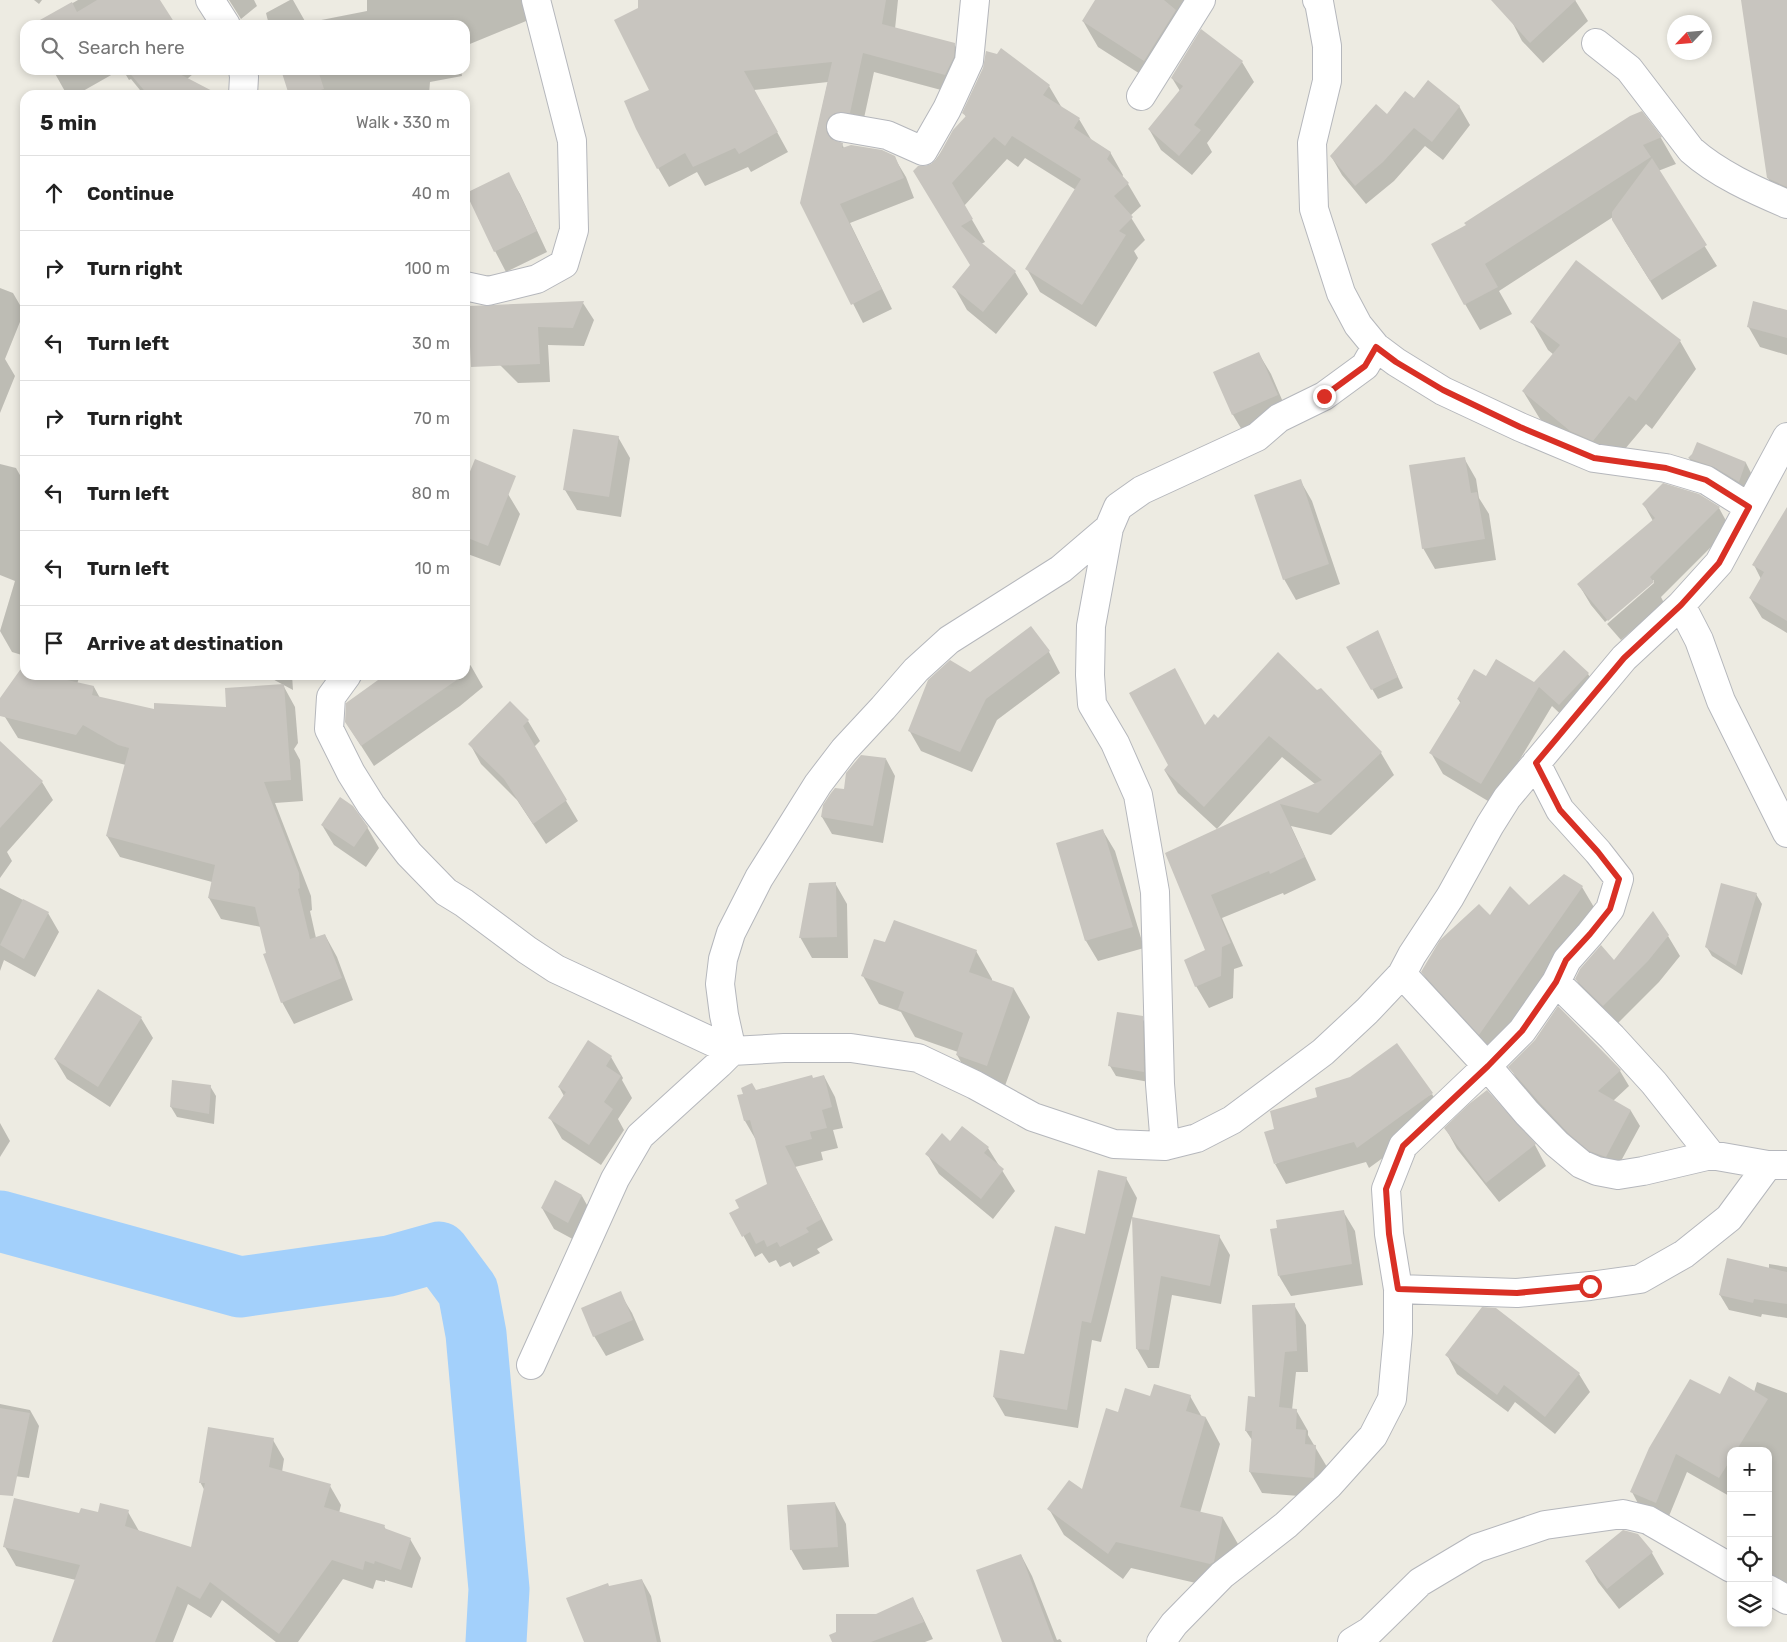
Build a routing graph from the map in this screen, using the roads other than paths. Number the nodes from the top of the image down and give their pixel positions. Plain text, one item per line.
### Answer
1 (210, 0) edge
2 (536, 0) edge
3 (975, 0) edge
4 (1201, 0) edge
5 (1317, 0) edge
6 (223, 20) edge
7 (1596, 43) dead end
8 (243, 75) edge
9 (243, 90) edge
10 (1141, 96) dead end
11 (841, 127) dead end
12 (1787, 204) edge
13 (470, 287) edge
14 (1376, 347) junction
15 (1787, 437) edge
16 (1749, 507) junction
17 (1109, 528) junction
18 (1681, 605) junction
19 (343, 680) edge
20 (1536, 763) junction
21 (1787, 833) edge
22 (1402, 974) junction
23 (1556, 982) junction
24 (732, 1051) junction
25 (1488, 1066) junction
26 (1165, 1146) junction
27 (1711, 1155) junction
28 (1777, 1165) edge
29 (1398, 1289) junction
30 (531, 1365) dead end
31 (1727, 1566) edge
32 (1772, 1591) edge
33 (1787, 1600) edge
34 (1162, 1642) edge
35 (1352, 1642) edge

1 - 6 street
2 - 13 street
3 - 11 street
4 - 10 street
5 - 14 street
7 - 12 street
8 - 9 street
14 - 16 street
14 - 17 street
15 - 16 street
16 - 18 street
17 - 24 street
17 - 26 street
18 - 20 street
18 - 21 street
19 - 24 street
20 - 22 street
20 - 23 street
22 - 25 street
22 - 26 street
23 - 25 street
23 - 27 street
24 - 26 street
24 - 30 street
25 - 27 street
25 - 29 street
27 - 28 street
28 - 29 street
29 - 34 street
31 - 35 street
32 - 33 street

